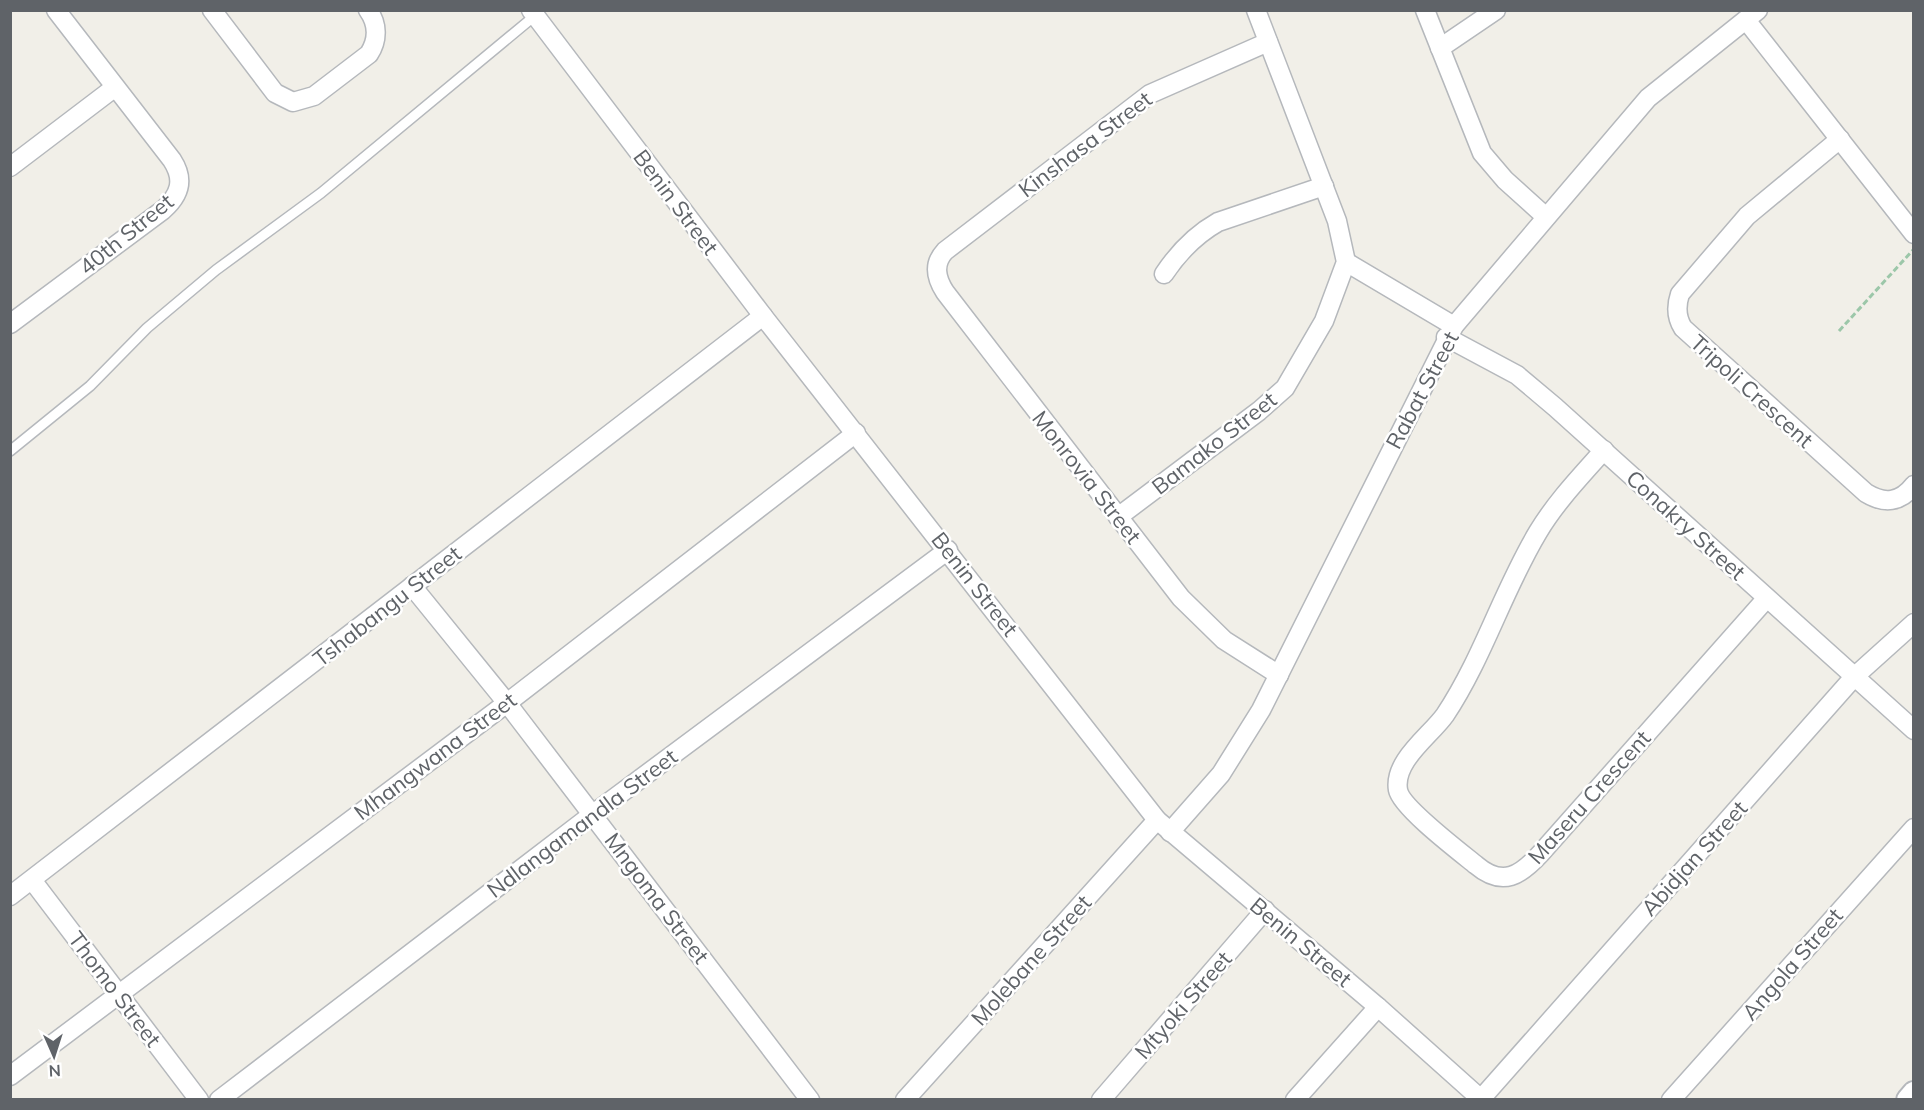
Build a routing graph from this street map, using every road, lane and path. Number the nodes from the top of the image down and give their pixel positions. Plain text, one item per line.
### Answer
1 (56, 10) edge
2 (212, 10) edge
3 (369, 10) edge
4 (1256, 10) edge
5 (1425, 10) edge
6 (1496, 10) edge
7 (536, 12) edge
8 (1752, 15) edge
9 (1268, 42) junction
10 (1440, 48) junction
11 (114, 88) junction
12 (1840, 138) junction
13 (10, 167) edge
14 (1324, 186) junction
15 (1546, 217) junction
16 (1914, 234) edge
17 (1914, 249) edge
18 (945, 251) joint
19 (1346, 262) junction
20 (1164, 274) dead end
21 (763, 316) junction
22 (10, 324) edge
23 (1839, 331) dead end
24 (1450, 332) junction
25 (856, 433) junction
26 (1604, 450) junction
27 (10, 451) edge
28 (1914, 485) edge
29 (1118, 518) junction
30 (948, 550) junction
31 (412, 586) junction
32 (1766, 599) junction
33 (1914, 623) edge
34 (1279, 675) junction
35 (1854, 677) junction
36 (507, 703) junction
37 (1914, 730) edge
38 (592, 813) junction
39 (1164, 826) junction
40 (1914, 828) edge
41 (32, 879) junction
42 (10, 896) edge
43 (1265, 910) junction
44 (119, 993) junction
45 (1378, 1007) junction
46 (10, 1076) edge
47 (1914, 1093) edge
48 (1481, 1099) edge
49 (199, 1100) edge
50 (219, 1100) edge
51 (810, 1100) edge
52 (905, 1100) edge
53 (1101, 1100) edge
54 (1295, 1100) edge
55 (1671, 1100) edge
56 (1908, 1100) edge

1 - 11 street, 40th Street
2 - 3 street
4 - 9 street
5 - 10 street
6 - 10 street
7 - 21 street, Benin Street
7 - 27 lane
8 - 12 street
8 - 15 street, Rabat Street
9 - 14 street
9 - 18 street, Kinshasa Street
10 - 15 street
11 - 13 street
11 - 22 street, 40th Street
12 - 16 street
12 - 28 street, Tripoli Crescent
14 - 19 street
14 - 20 street
15 - 24 street, Rabat Street
17 - 23 path
18 - 29 street, Monrovia Street
19 - 24 street
19 - 29 street, Bamako Street
21 - 25 street, Benin Street
21 - 31 street, Tshabangu Street
24 - 26 street, Conakry Street
24 - 34 street, Rabat Street
25 - 30 street, Benin Street
25 - 36 street, Mhangwana Street
26 - 32 street, Conakry Street
26 - 32 street, Maseru Crescent
29 - 34 street, Monrovia Street
30 - 38 street, Ndlangamandla Street
30 - 39 street, Benin Street
31 - 36 street, Mngoma Street
31 - 41 street, Tshabangu Street
32 - 35 street, Conakry Street
33 - 35 street, Abidjan Street
34 - 39 street, Rabat Street
35 - 37 street, Conakry Street
35 - 48 street, Abidjan Street
36 - 38 street, Mngoma Street
36 - 44 street, Mhangwana Street
38 - 50 street, Ndlangamandla Street
38 - 51 street, Mngoma Street
39 - 43 street, Benin Street
39 - 52 street, Molebane Street
40 - 55 street, Angola Street
41 - 42 street, Tshabangu Street
41 - 44 street, Thomo Street
43 - 45 street, Benin Street
43 - 53 street, Mtyoki Street
44 - 46 street, Mhangwana Street
44 - 49 street, Thomo Street
45 - 48 street, Benin Street
45 - 54 street
47 - 56 street

